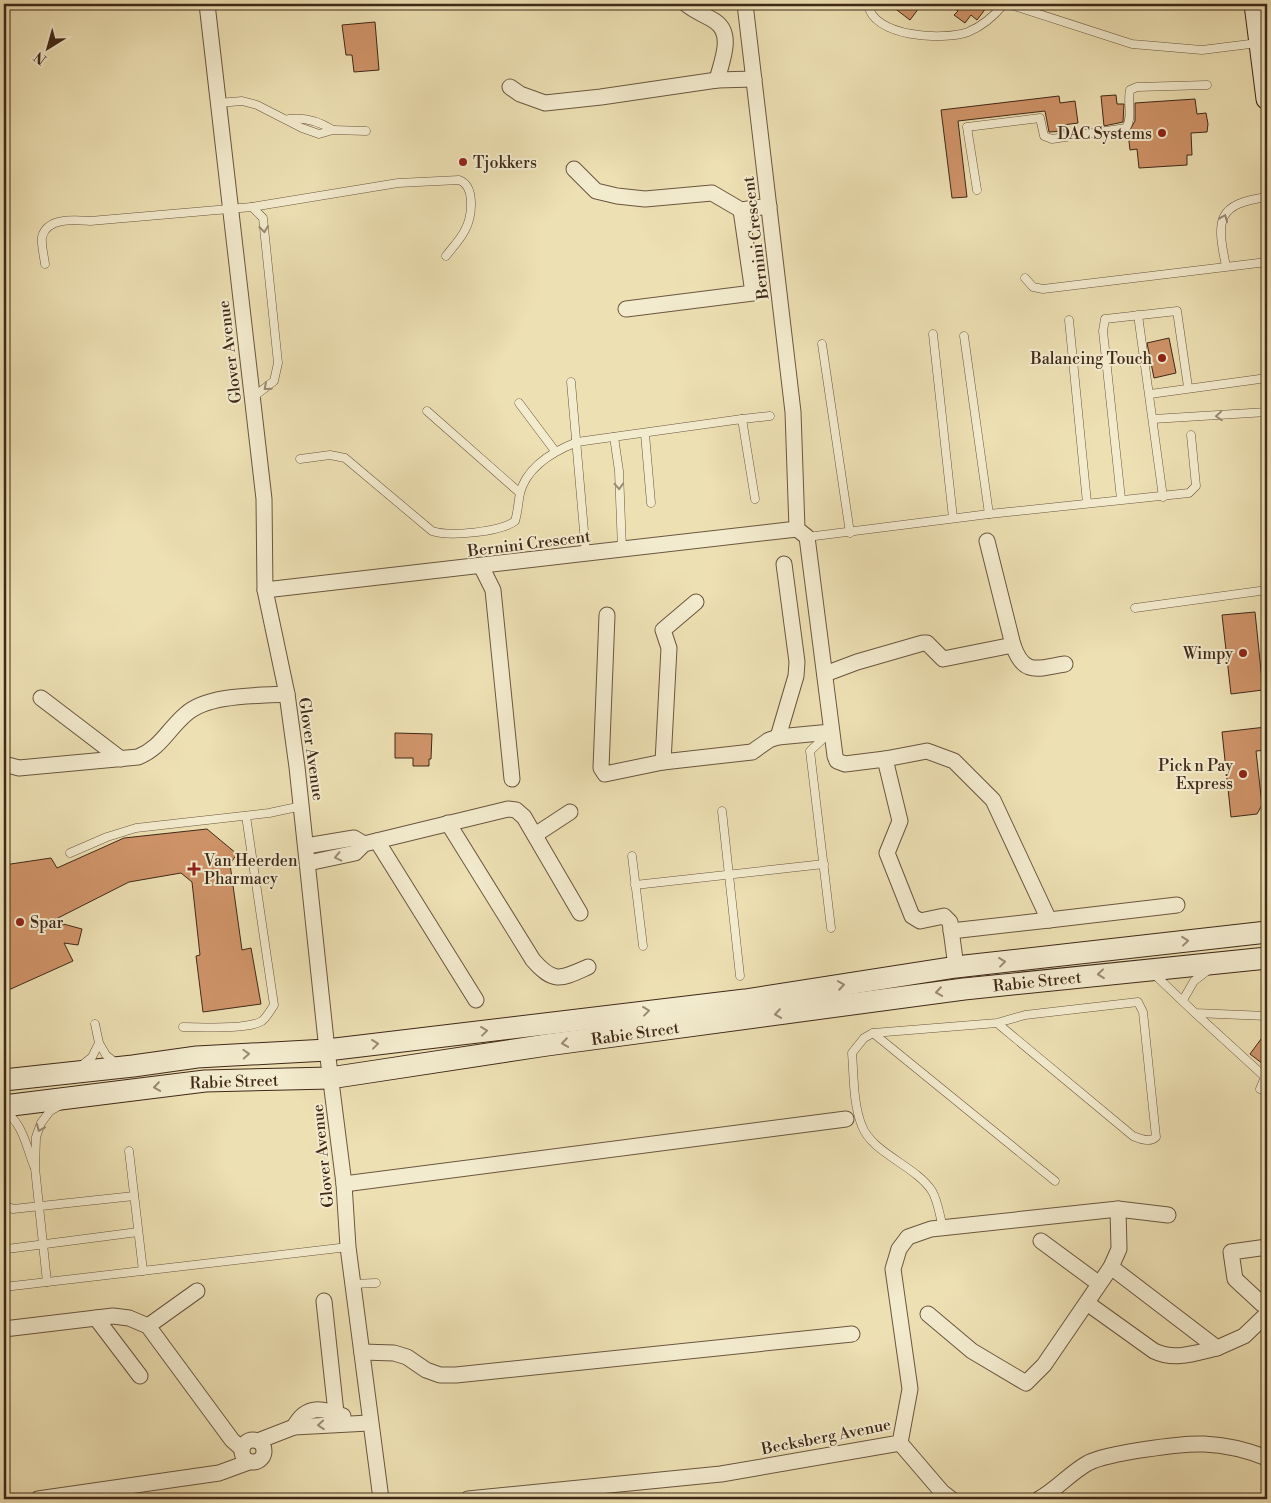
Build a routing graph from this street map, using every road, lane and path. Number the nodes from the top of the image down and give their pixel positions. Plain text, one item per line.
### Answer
1 (207, 4) edge
2 (686, 4) edge
3 (745, 4) edge
4 (868, 4) edge
5 (1006, 4) edge
6 (1255, 4) edge
7 (1260, 43) junction
8 (754, 79) junction
9 (717, 80) junction
10 (1207, 85) dead end
11 (510, 87) dead end
12 (1267, 100) edge
13 (218, 103) junction
14 (366, 131) dead end
15 (574, 169) dead end
16 (977, 190) dead end
17 (1267, 197) edge
18 (769, 206) junction
19 (252, 207) junction
20 (230, 208) junction
21 (742, 210) junction
22 (446, 256) dead end
23 (1267, 262) edge
24 (45, 264) dead end
25 (1226, 266) junction
26 (1025, 278) dead end
27 (626, 309) dead end
28 (1138, 314) junction
29 (1069, 320) dead end
30 (933, 334) dead end
31 (964, 336) dead end
32 (822, 344) dead end
33 (1267, 378) edge
34 (571, 382) dead end
35 (1188, 387) junction
36 (1150, 394) junction
37 (252, 398) junction
38 (519, 404) dead end
39 (427, 411) dead end
40 (1267, 412) edge
41 (770, 416) dead end
42 (1153, 419) junction
43 (742, 420) junction
44 (645, 434) junction
45 (1191, 435) dead end
46 (614, 437) junction
47 (577, 442) junction
48 (555, 451) junction
49 (300, 459) dead end
50 (520, 493) junction
51 (1163, 497) junction
52 (755, 499) dead end
53 (1121, 500) junction
54 (651, 503) dead end
55 (1087, 503) junction
56 (989, 514) junction
57 (953, 518) junction
58 (802, 533) junction
59 (850, 533) junction
60 (987, 541) dead end
61 (622, 549) junction
62 (586, 554) junction
63 (784, 564) dead end
64 (480, 566) junction
65 (266, 590) junction
66 (1267, 590) edge
67 (696, 602) dead end
68 (1135, 608) dead end
69 (607, 615) dead end
70 (1013, 645) junction
71 (1066, 664) dead end
72 (825, 674) junction
73 (287, 694) junction
74 (41, 698) dead end
75 (831, 732) junction
76 (778, 737) junction
77 (121, 759) junction
78 (885, 759) junction
79 (663, 762) junction
80 (4, 764) edge
81 (512, 779) dead end
82 (302, 806) junction
83 (722, 811) dead end
84 (570, 812) dead end
85 (246, 816) junction
86 (448, 823) junction
87 (535, 835) junction
88 (371, 842) junction
89 (306, 846) junction
90 (70, 852) dead end
91 (632, 856) dead end
92 (308, 863) junction
93 (824, 864) junction
94 (729, 876) junction
95 (635, 886) junction
96 (1177, 905) dead end
97 (580, 913) dead end
98 (1049, 920) junction
99 (831, 928) dead end
100 (951, 931) junction
101 (1267, 932) edge
102 (643, 946) dead end
103 (1267, 958) edge
104 (1227, 961) junction
105 (588, 967) dead end
106 (956, 967) junction
107 (1149, 969) junction
108 (740, 976) dead end
109 (476, 1000) dead end
110 (1183, 1000) junction
111 (1195, 1013) junction
112 (1267, 1016) edge
113 (997, 1023) junction
114 (95, 1024) dead end
115 (183, 1027) dead end
116 (873, 1033) junction
117 (99, 1043) junction
118 (327, 1050) junction
119 (134, 1066) junction
120 (36, 1077) junction
121 (330, 1078) junction
122 (4, 1080) edge
123 (1260, 1090) dead end
124 (68, 1099) junction
125 (4, 1106) edge
126 (4, 1111) edge
127 (846, 1119) dead end
128 (129, 1151) dead end
129 (35, 1168) junction
130 (1055, 1181) dead end
131 (344, 1184) junction
132 (134, 1196) junction
133 (4, 1199) edge
134 (40, 1207) junction
135 (1118, 1208) junction
136 (1168, 1215) dead end
137 (943, 1228) junction
138 (138, 1232) junction
139 (1042, 1241) dead end
140 (44, 1245) junction
141 (348, 1247) junction
142 (1267, 1247) edge
143 (7, 1249) dead end
144 (1111, 1267) junction
145 (143, 1271) junction
146 (47, 1282) junction
147 (376, 1283) dead end
148 (1098, 1283) junction
149 (352, 1284) junction
150 (4, 1287) edge
151 (198, 1291) dead end
152 (324, 1301) dead end
153 (1086, 1303) junction
154 (1265, 1309) edge
155 (928, 1314) dead end
156 (96, 1318) junction
157 (148, 1326) junction
158 (4, 1329) edge
159 (852, 1334) dead end
160 (1217, 1348) junction
161 (362, 1352) junction
162 (140, 1376) dead end
163 (336, 1413) junction
164 (369, 1419) junction
165 (294, 1427) junction
166 (258, 1441) junction
167 (900, 1443) junction
168 (246, 1455) junction
169 (1267, 1458) edge
170 (38, 1499) edge
171 (381, 1499) edge
172 (468, 1499) edge
173 (951, 1499) edge
174 (1039, 1499) edge

1 - 13 street, Glover Avenue
2 - 9 street
3 - 8 street, Bernini Crescent
4 - 5 lane
5 - 7 lane
6 - 7 main road
7 - 12 main road
8 - 9 street
8 - 18 street, Bernini Crescent
9 - 11 street
10 - 16 lane
13 - 14 lane
13 - 20 street, Glover Avenue
15 - 21 street
25 -> 17 lane
18 - 21 street
18 - 58 street, Bernini Crescent
19 - 20 lane
19 - 22 lane
19 -> 37 lane
20 - 24 lane
20 - 37 street, Glover Avenue
21 - 27 street
23 - 25 lane
25 - 26 lane
28 - 35 lane
28 - 36 lane
28 - 53 lane
29 - 55 lane
30 - 57 lane
31 - 56 lane
32 - 59 lane
33 - 35 lane
34 - 47 lane
35 - 36 lane
36 - 42 lane
37 - 65 street, Glover Avenue
38 - 48 lane
39 - 50 lane
40 -> 42 lane
41 - 43 lane
42 - 51 lane
43 - 44 lane
43 - 52 lane
44 - 46 lane
44 - 54 lane
45 - 51 lane
46 - 47 lane
46 -> 61 lane
47 - 48 lane
47 - 62 lane
48 - 50 lane
49 - 50 lane
51 - 53 lane
53 - 55 lane
55 - 56 lane
56 - 57 lane
57 - 59 lane
58 - 59 lane
58 - 61 street, Bernini Crescent
58 - 72 street, Bernini Crescent
60 - 70 street
61 - 62 street, Bernini Crescent
62 - 64 street, Bernini Crescent
63 - 76 street
64 - 65 street, Bernini Crescent
64 - 81 street
65 - 73 street, Glover Avenue
66 - 68 lane
67 - 79 street
69 - 79 street
70 - 71 street
70 - 72 street
72 - 75 street, Bernini Crescent
73 - 77 street
73 - 82 street, Glover Avenue
74 - 77 street
75 - 76 street
75 - 78 street, Bernini Crescent
75 - 93 lane
76 - 79 street
77 - 80 street
78 - 98 street
78 - 100 street
82 - 85 lane
82 - 89 street, Glover Avenue
83 - 94 lane
84 - 87 street
85 - 90 lane
85 - 115 lane
86 - 87 street
86 - 88 street
86 - 105 street
87 - 97 street
88 - 89 street
88 -> 92 street
88 - 109 street
89 - 92 street, Glover Avenue
91 - 95 lane
92 - 118 street, Glover Avenue
93 - 94 lane
93 - 99 lane
94 - 95 lane
94 - 108 lane
95 - 102 lane
96 - 98 street
98 - 100 street
100 - 106 street
106 -> 101 main road, Rabie Street
103 - 104 main road, Rabie Street
104 - 107 main road, Rabie Street
104 - 110 lane
118 -> 106 main road, Rabie Street
107 - 110 lane
107 -> 121 main road, Rabie Street
110 - 111 lane
111 - 112 lane
111 - 123 lane
113 - 113 lane
113 - 116 lane
114 - 117 lane
116 - 130 lane
116 - 137 lane
117 - 119 lane
117 - 120 lane
119 -> 118 main road, Rabie Street
118 - 121 street, Glover Avenue
119 - 120 main road, Rabie Street
120 - 122 main road, Rabie Street
121 -> 124 main road, Rabie Street
121 - 131 street, Glover Avenue
124 - 125 main road, Rabie Street
124 -> 129 lane
126 - 129 lane
127 - 131 street
128 - 132 lane
129 - 134 lane
131 - 141 street, Glover Avenue
132 - 134 lane
132 - 138 lane
133 - 134 lane
134 - 140 lane
135 - 136 street, Becksberg Avenue
135 - 137 street, Becksberg Avenue
135 - 144 street
137 - 167 street, Becksberg Avenue
138 - 140 lane
138 - 145 lane
139 - 148 street
140 - 143 lane
140 - 146 lane
141 - 145 lane
141 - 149 street, Glover Avenue
142 - 154 street
144 - 148 street
144 - 160 street
145 - 146 lane
146 - 150 lane
147 - 149 lane
148 - 153 street
149 - 161 street, Glover Avenue
151 - 157 street
152 - 163 street
153 - 155 street
153 - 160 street
154 - 160 street
156 - 157 street
156 - 158 street
156 - 162 street
157 - 168 street
159 - 161 street
161 - 164 street, Glover Avenue
163 - 164 street
163 - 165 street
164 -> 165 street
164 - 171 street, Glover Avenue
165 - 166 street
166 - 168 street
166 - 168 street
167 - 172 street, Becksberg Avenue
167 - 173 street
168 - 170 street
169 - 174 street

